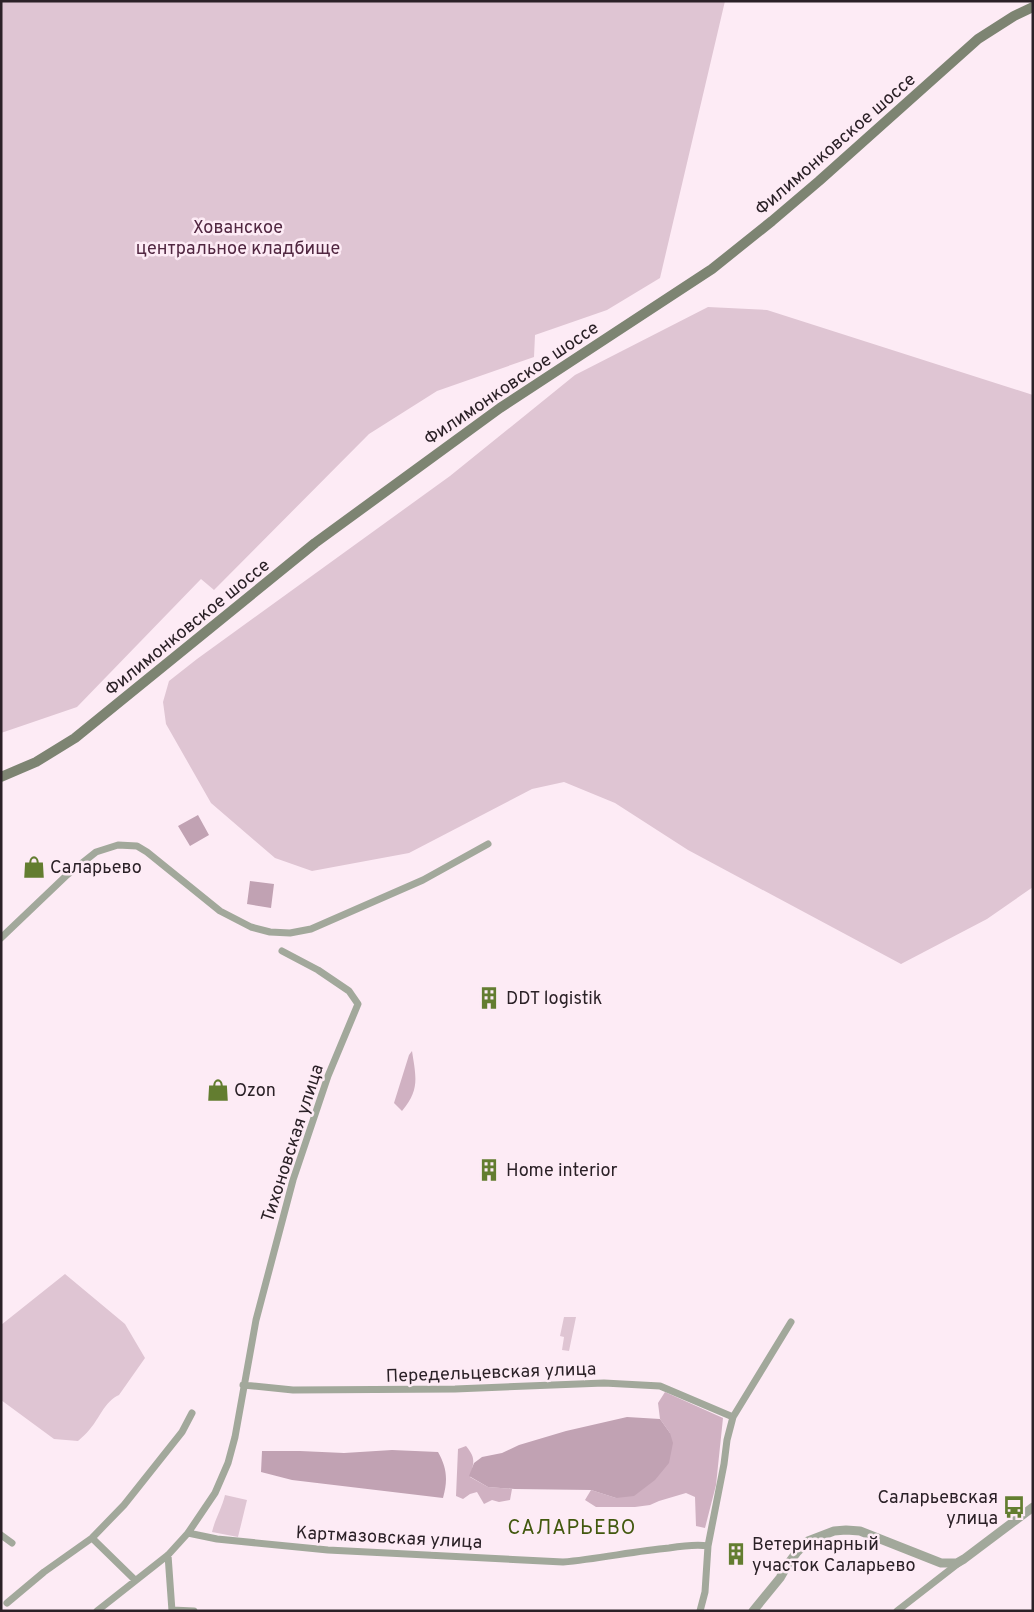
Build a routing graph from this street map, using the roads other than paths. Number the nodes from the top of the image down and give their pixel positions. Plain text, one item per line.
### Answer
1 (1033, 7) edge
2 (1, 777) edge
3 (488, 844) dead end
4 (1, 938) edge
5 (282, 951) dead end
6 (792, 1322) dead end
7 (243, 1386) junction
8 (192, 1412) dead end
9 (733, 1417) junction
10 (1033, 1507) edge
11 (188, 1533) junction
12 (1, 1535) edge
13 (92, 1538) junction
14 (12, 1543) dead end
15 (708, 1546) junction
16 (168, 1555) junction
17 (964, 1559) junction
18 (135, 1580) junction
19 (7, 1602) dead end
20 (96, 1611) edge
21 (172, 1611) edge
22 (194, 1611) edge
23 (700, 1611) edge
24 (753, 1611) edge
25 (897, 1611) edge

1 - 2 main road, Филимонковское шоссе
3 - 4 street
5 - 7 street, Тихоновская улица
6 - 9 street
7 - 9 street, Передельцевская улица
7 - 11 street
8 - 13 street
9 - 15 street
10 - 17 street
11 - 15 street, Картмазовская улица
11 - 16 street
12 - 14 street
13 - 18 street
13 - 19 street
15 - 23 street
16 - 18 street
16 - 21 street
17 - 24 street
17 - 25 street
18 - 20 street
21 - 22 street

